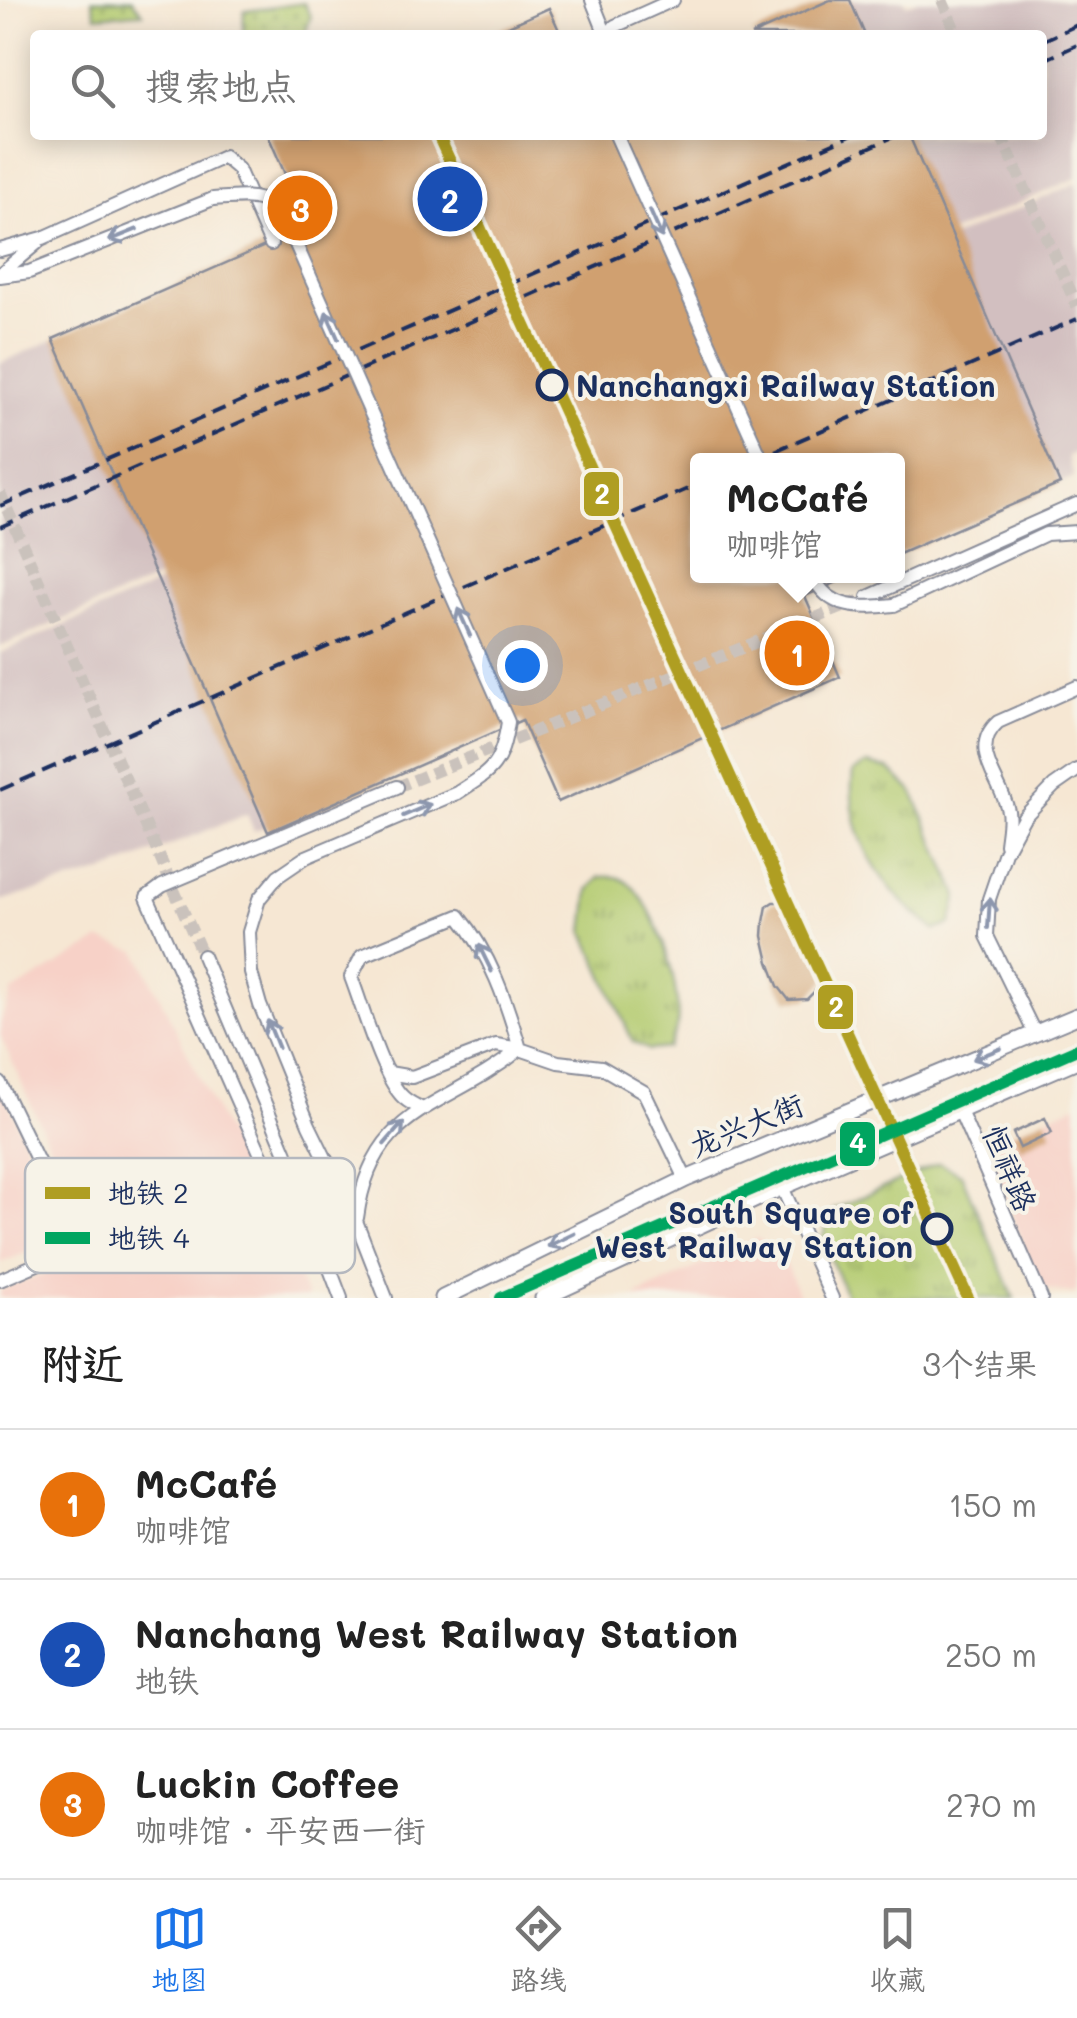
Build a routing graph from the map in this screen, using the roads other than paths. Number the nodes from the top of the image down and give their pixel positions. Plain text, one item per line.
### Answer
1 (592, 0) edge
2 (672, 0) edge
3 (605, 30) edge
4 (611, 30) edge
5 (618, 140) edge
6 (42, 238) junction
7 (270, 244) dead end
8 (0, 250) edge
9 (0, 275) edge
10 (759, 453) edge
11 (1077, 504) edge
12 (1077, 532) edge
13 (905, 581) edge
14 (816, 583) edge
15 (899, 583) edge
16 (868, 597) tunnel mouth
17 (1077, 687) edge
18 (1077, 770) edge
19 (396, 787) tunnel mouth
20 (1005, 852) junction
21 (203, 956) tunnel mouth
22 (1077, 1016) edge
23 (1036, 1034) junction
24 (520, 1049) junction
25 (1077, 1060) edge
26 (389, 1073) junction
27 (0, 1083) edge
28 (421, 1108) junction
29 (960, 1112) junction
30 (37, 1158) edge
31 (262, 1158) edge
32 (288, 1158) edge
33 (326, 1158) edge
34 (686, 1179) junction
35 (782, 1188) junction
36 (356, 1221) joint
37 (25, 1269) edge
38 (331, 1273) edge
39 (0, 1280) edge
40 (341, 1298) edge
41 (386, 1298) edge
42 (443, 1298) edge
43 (542, 1298) edge
44 (832, 1298) edge
45 (1041, 1298) edge

1 - 3 street
2 - 4 street
5 -> 10 street, bridge
6 - 7 street
6 - 8 street
6 - 9 street
33 -> 9 street, bridge
11 - 13 street
12 - 14 street, bridge
15 - 16 street
17 - 20 street
18 - 20 street
19 - 31 street
23 -> 20 street
21 - 32 street
22 - 23 main road, 龙兴大街
23 -> 34 main road, 龙兴大街
24 - 26 street
24 -> 26 street
24 - 28 street
24 - 34 street
25 - 29 main road
26 - 28 street
27 - 30 street
36 -> 28 street
29 - 35 main road
29 - 45 street, 恒祥路
34 -> 42 main road, 龙兴大街
35 - 43 main road
35 - 44 street
36 - 41 street
37 - 39 street
38 - 40 street

